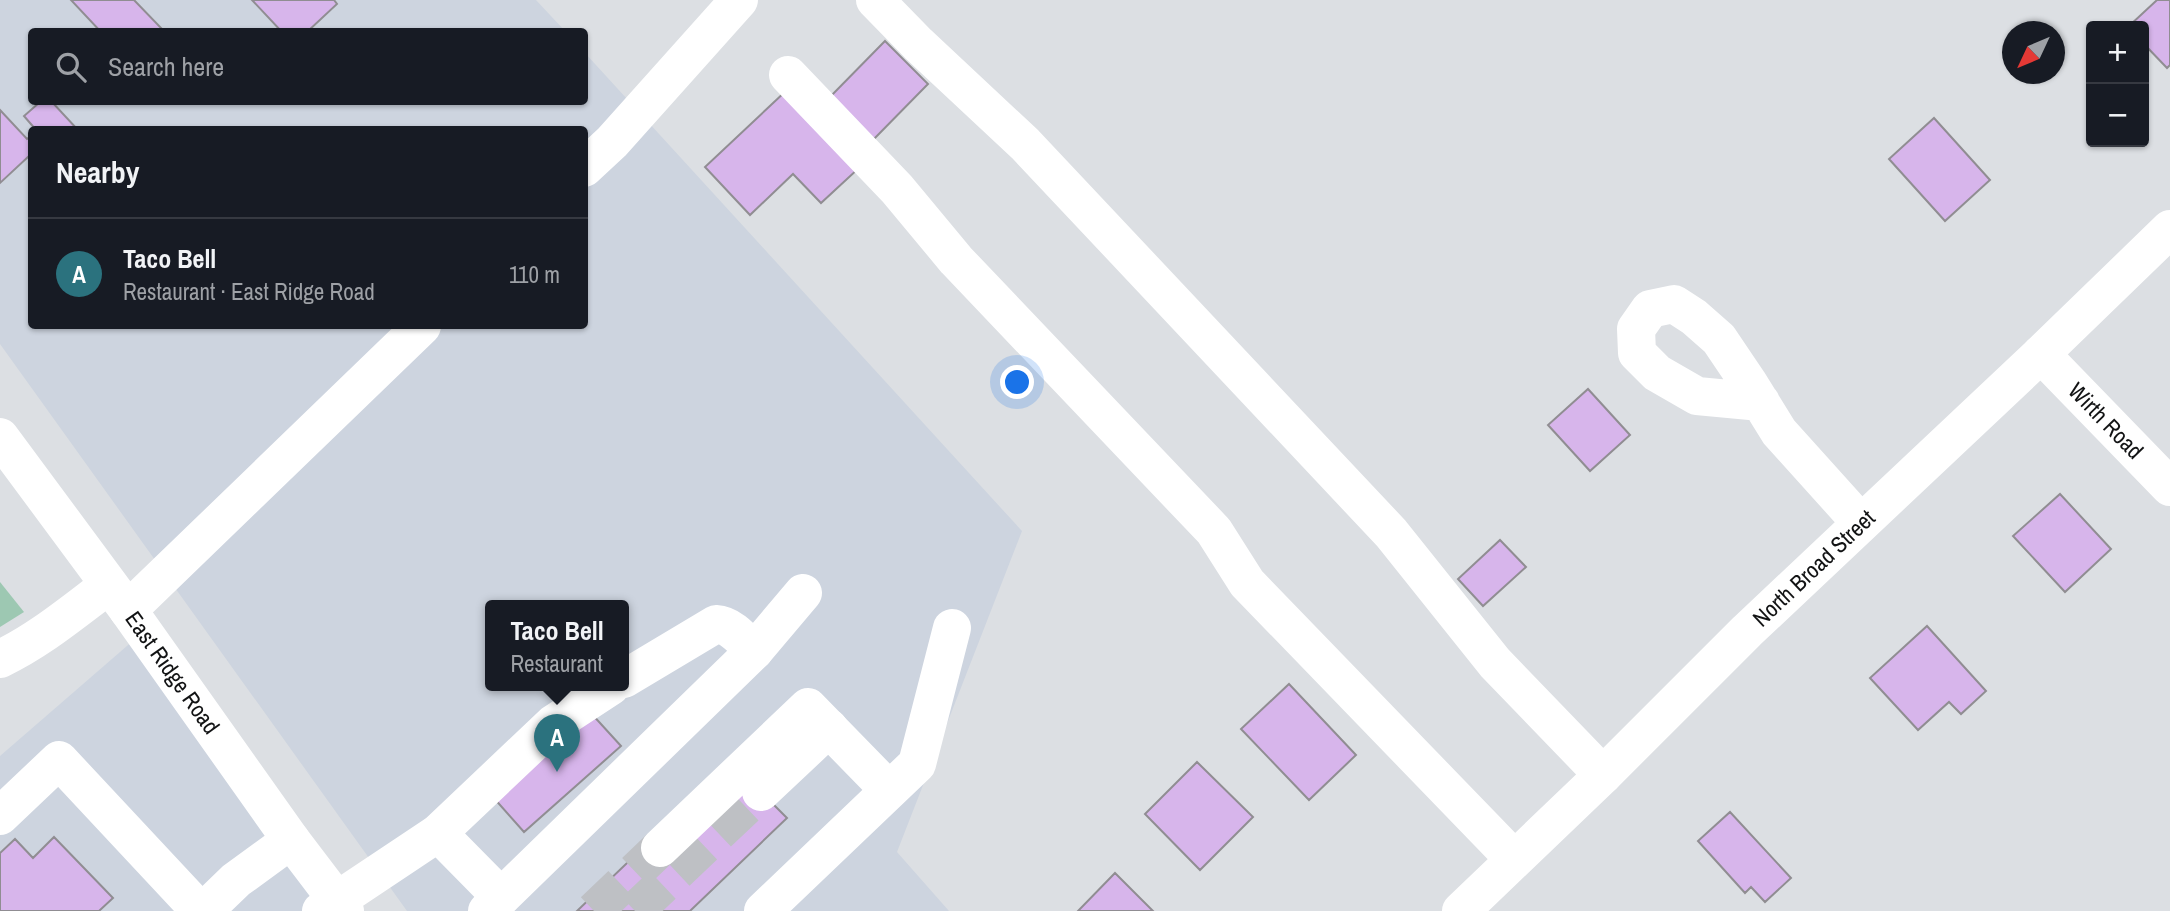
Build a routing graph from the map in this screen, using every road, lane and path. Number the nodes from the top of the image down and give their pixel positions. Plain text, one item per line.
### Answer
1 (738, 0) edge
2 (875, 0) edge
3 (788, 75) dead end
4 (588, 164) edge
5 (2170, 229) edge
6 (419, 329) edge
7 (2042, 354) junction
8 (1761, 402) dead end
9 (0, 437) edge
10 (2170, 487) edge
11 (1861, 523) junction
12 (803, 593) dead end
13 (118, 597) junction
14 (952, 628) dead end
15 (754, 651) junction
16 (0, 659) edge
17 (629, 676) edge
18 (604, 691) edge
19 (818, 718) junction
20 (1603, 775) junction
21 (889, 790) junction
22 (761, 792) tunnel mouth
23 (0, 816) edge
24 (438, 832) junction
25 (291, 840) junction
26 (660, 848) tunnel mouth
27 (1514, 859) junction
28 (494, 904) edge
29 (334, 908) edge
30 (202, 911) edge
31 (763, 911) edge
32 (1461, 911) edge

1 - 4 street
2 - 20 street
3 - 27 street
5 - 7 street, North Broad Street
6 - 13 street
7 - 10 street, Wirth Road
7 - 11 street, North Broad Street
8 - 11 street
9 - 13 street, East Ridge Road
11 - 20 street, North Broad Street
12 - 15 street
13 - 16 street
13 - 25 street, East Ridge Road
14 - 21 street
15 - 17 street
15 - 28 street
18 - 24 street
19 - 21 street
19 - 22 street
19 - 26 street
20 - 27 street, North Broad Street
21 - 31 street
23 - 30 street
24 - 28 street
24 - 29 street
25 - 29 street, East Ridge Road
25 - 30 street
27 - 32 street, North Broad Street

